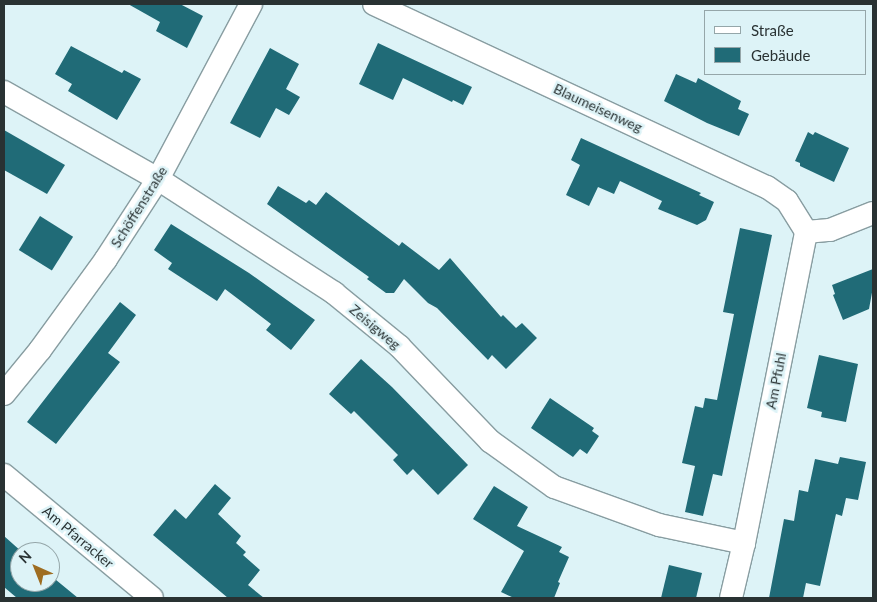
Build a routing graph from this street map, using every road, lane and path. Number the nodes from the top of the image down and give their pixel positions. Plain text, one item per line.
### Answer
1 (251, 4) edge
2 (374, 4) edge
3 (4, 92) edge
4 (158, 179) junction
5 (873, 213) edge
6 (806, 232) junction
7 (4, 394) edge
8 (4, 476) edge
9 (744, 543) junction
10 (152, 598) edge
11 (731, 598) edge

1 - 4 street, Schöffenstraße
2 - 6 street, Blaumeisenweg
3 - 4 street, Zeisigweg
4 - 7 street, Schöffenstraße
4 - 9 street, Zeisigweg
5 - 6 street
6 - 9 street, Am Pfuhl
8 - 10 street, Am Pfarracker
9 - 11 street, Am Pfuhl

